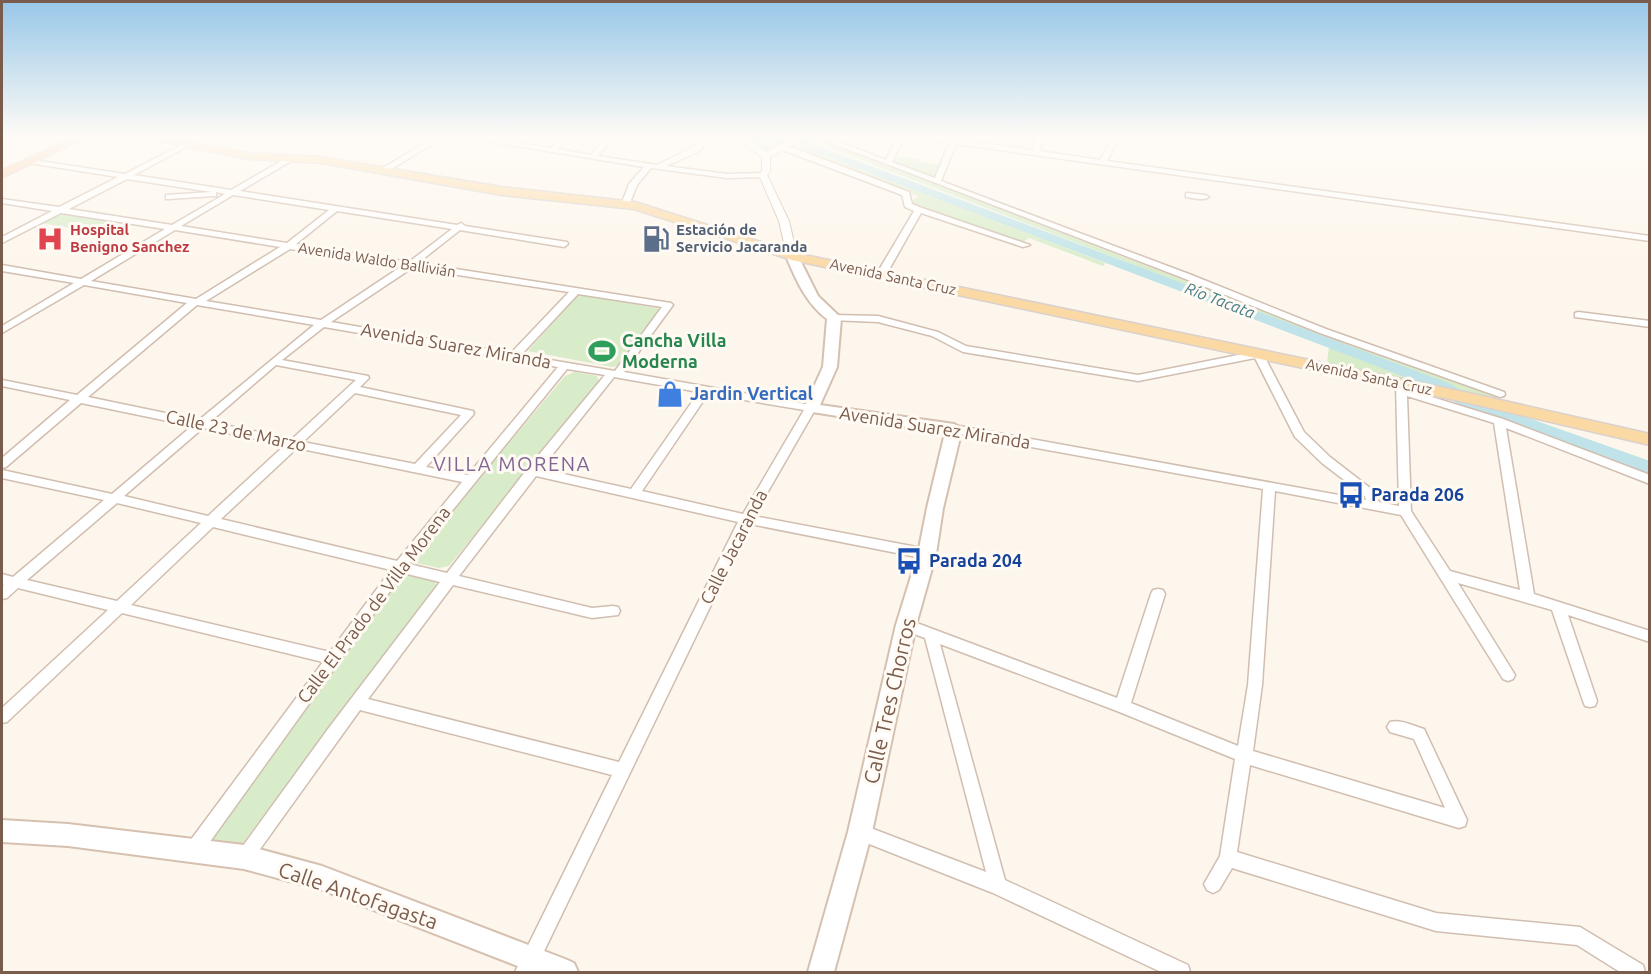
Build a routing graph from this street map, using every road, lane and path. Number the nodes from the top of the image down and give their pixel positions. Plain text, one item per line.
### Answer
1 (116, 180) edge
2 (162, 180) edge
3 (252, 180) edge
4 (436, 180) edge
5 (637, 180) edge
6 (765, 180) edge
7 (871, 180) edge
8 (933, 180) edge
9 (1235, 180) edge
10 (937, 182) joint
11 (192, 185) junction
12 (232, 192) junction
13 (1189, 195) dead end
14 (1205, 197) dead end
15 (2, 201) edge
16 (626, 205) junction
17 (336, 208) junction
18 (60, 210) junction
19 (919, 210) junction
20 (461, 226) junction
21 (173, 227) junction
22 (1650, 238) edge
23 (2, 240) edge
24 (564, 244) dead end
25 (1026, 245) dead end
26 (288, 246) junction
27 (792, 256) junction
28 (410, 265) junction
29 (2, 268) edge
30 (881, 274) junction
31 (83, 281) junction
32 (576, 291) junction
33 (197, 301) junction
34 (1578, 315) dead end
35 (834, 318) junction
36 (323, 323) junction
37 (1650, 324) edge
38 (2, 330) edge
39 (1258, 354) junction
40 (514, 356) junction
41 (274, 362) junction
42 (564, 365) junction
43 (615, 374) junction
44 (2, 383) edge
45 (1401, 387) junction
46 (352, 389) junction
47 (706, 389) junction
48 (1500, 394) dead end
49 (79, 399) junction
50 (811, 408) junction
51 (1498, 421) junction
52 (201, 423) junction
53 (954, 429) junction
54 (1650, 440) edge
55 (294, 444) junction
56 (2, 464) edge
57 (417, 469) junction
58 (532, 471) junction
59 (2, 474) edge
60 (471, 480) junction
61 (1650, 480) edge
62 (1269, 486) junction
63 (633, 495) junction
64 (113, 498) junction
65 (1374, 506) junction
66 (1405, 511) junction
67 (746, 519) junction
68 (210, 522) junction
69 (927, 554) junction
70 (399, 568) junction
71 (1445, 575) junction
72 (2, 579) edge
73 (450, 579) junction
74 (16, 582) junction
75 (2, 594) edge
76 (1158, 594) dead end
77 (1528, 598) junction
78 (1558, 606) junction
79 (120, 607) junction
80 (613, 611) dead end
81 (906, 626) junction
82 (930, 635) junction
83 (1650, 637) edge
84 (332, 658) junction
85 (1508, 675) dead end
86 (1590, 701) dead end
87 (358, 703) junction
88 (1122, 705) junction
89 (2, 717) edge
90 (1395, 727) dead end
91 (1245, 756) junction
92 (622, 770) junction
93 (2, 831) edge
94 (860, 832) junction
95 (193, 852) junction
96 (244, 857) junction
97 (1228, 858) junction
98 (1213, 884) dead end
99 (998, 886) junction
100 (527, 966) edge
101 (565, 972) edge
102 (821, 972) edge
103 (1181, 972) edge
104 (1636, 972) edge

1 - 18 street
2 - 11 street
3 - 12 street
4 - 16 main road, Avenida Santa Cruz
5 - 16 street
6 - 27 street
7 - 19 street
8 - 10 street
9 - 22 street
10 - 48 street
11 - 12 street
11 - 12 street
12 - 17 street
12 - 21 street
13 - 14 street
15 - 18 street, Avenida Waldo Ballivián
16 - 27 main road, Avenida Santa Cruz
17 - 20 street
17 - 26 street
18 - 21 street, Avenida Waldo Ballivián
18 - 23 street
19 - 25 street
19 - 30 street
20 - 24 street
20 - 28 street
21 - 26 street, Avenida Waldo Ballivián
21 - 31 street
26 - 28 street, Avenida Waldo Ballivián
26 - 33 street
27 - 30 main road, Avenida Santa Cruz
27 - 35 main road
28 - 32 street, Avenida Waldo Ballivián
28 - 36 street
29 - 31 street, Avenida Suarez Miranda
30 - 39 main road, Avenida Santa Cruz
31 - 33 street, Avenida Suarez Miranda
31 - 38 street
32 - 40 street
32 - 43 street, Avenida Waldo Ballivián
33 - 36 street, Avenida Suarez Miranda
33 - 49 street
34 - 37 street
35 - 39 street
35 - 50 main road, Calle Jacaranda
36 - 40 street, Avenida Suarez Miranda
36 - 41 street
39 - 45 main road, Avenida Santa Cruz
39 - 65 street
40 - 42 street, Avenida Suarez Miranda
41 - 46 street
41 - 52 street
42 - 43 street, Avenida Suarez Miranda
42 - 60 street, Calle El Prado de Villa Morena
43 - 47 street, Avenida Suarez Miranda
43 - 58 street
44 - 49 street, Calle 23 de Marzo
45 - 51 street
45 - 54 main road, Avenida Santa Cruz
45 - 66 street
46 - 55 street
46 - 57 street
47 - 50 street, Avenida Suarez Miranda
47 - 63 street
49 - 52 street, Calle 23 de Marzo
49 - 56 street
50 - 53 main road, Avenida Suarez Miranda
50 - 67 street, Calle Jacaranda
51 - 61 street
51 - 77 street
52 - 55 street, Calle 23 de Marzo
52 - 64 street
53 - 62 street, Avenida Suarez Miranda
53 - 69 main road, Calle Tres Chorros
55 - 57 street, Calle 23 de Marzo
55 - 68 street
57 - 60 street, Calle 23 de Marzo
58 - 63 street
58 - 73 street
59 - 64 street
60 - 70 street, Calle El Prado de Villa Morena
62 - 65 street, Avenida Suarez Miranda
62 - 91 street
63 - 67 street
64 - 68 street
64 - 74 street
65 - 66 street, Avenida Suarez Miranda
66 - 71 street
67 - 69 street
67 - 92 street, Calle Jacaranda
68 - 70 street
68 - 79 street
69 - 81 main road, Calle Tres Chorros
70 - 73 street
70 - 84 street, Calle El Prado de Villa Morena
71 - 77 street
71 - 85 street
72 - 74 street
73 - 80 street
73 - 87 street
74 - 75 street
74 - 79 street
76 - 88 street
77 - 78 street
78 - 83 street
78 - 86 street
79 - 84 street
79 - 89 street
81 - 82 street
81 - 94 main road, Calle Tres Chorros
82 - 88 street
82 - 99 street
84 - 95 street, Calle El Prado de Villa Morena
87 - 92 street
87 - 96 street
88 - 91 street
90 - 91 street
91 - 97 street
92 - 100 street, Calle Jacaranda
93 - 95 main road, Calle Antofagasta
94 - 99 street
94 - 102 main road, Calle Tres Chorros
95 - 96 main road, Calle Antofagasta
96 - 100 main road, Calle Antofagasta
97 - 98 street
97 - 104 street
99 - 103 street
100 - 101 main road, Calle Antofagasta

